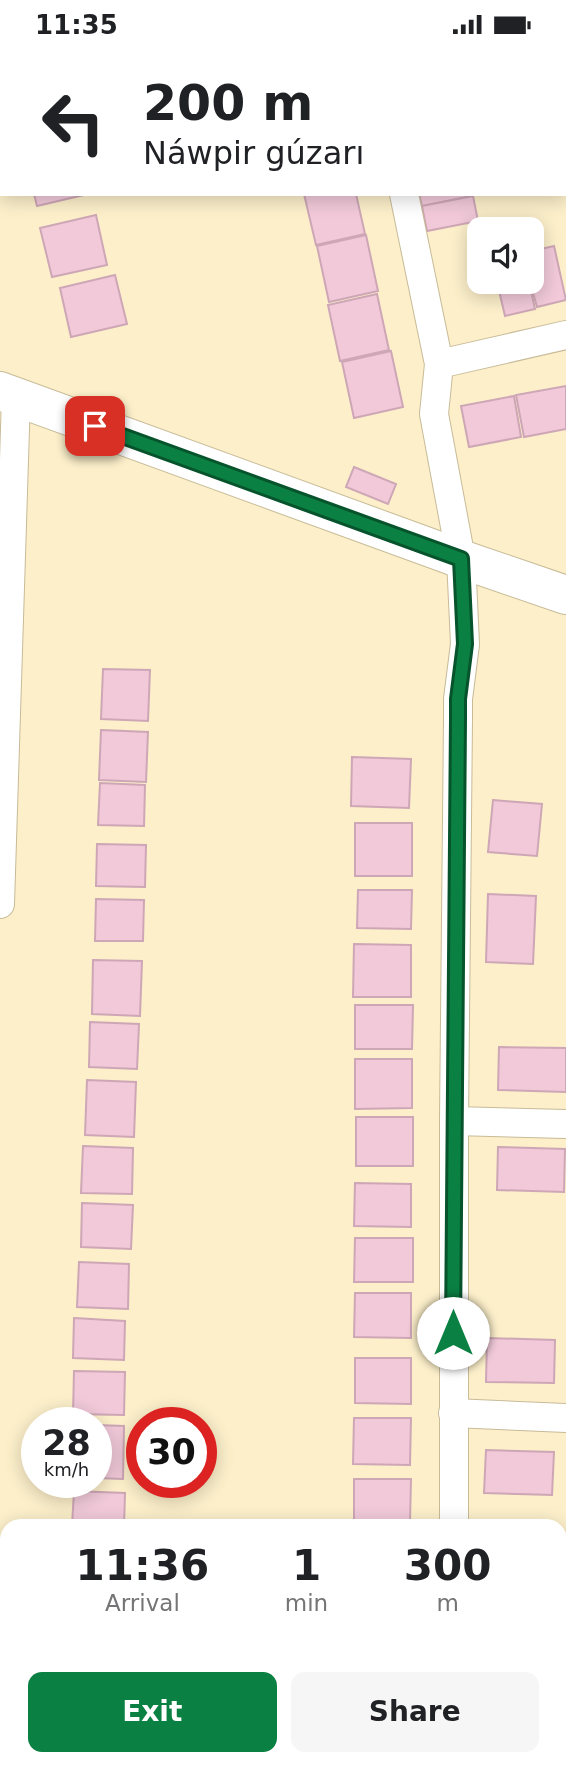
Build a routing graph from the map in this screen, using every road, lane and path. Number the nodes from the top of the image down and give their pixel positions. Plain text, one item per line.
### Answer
1 (404, 196) edge
2 (566, 335) edge
3 (439, 365) junction
4 (8, 394) edge
5 (461, 559) junction
6 (566, 595) edge
7 (0, 904) edge
8 (454, 1121) junction
9 (566, 1124) edge
10 (453, 1413) junction
11 (566, 1417) edge
12 (454, 1519) edge

1 - 3 street
2 - 3 street
3 - 5 street
4 - 5 street
4 - 7 street
5 - 6 street
5 - 8 street
8 - 9 street
8 - 10 street
10 - 11 street
10 - 12 street

